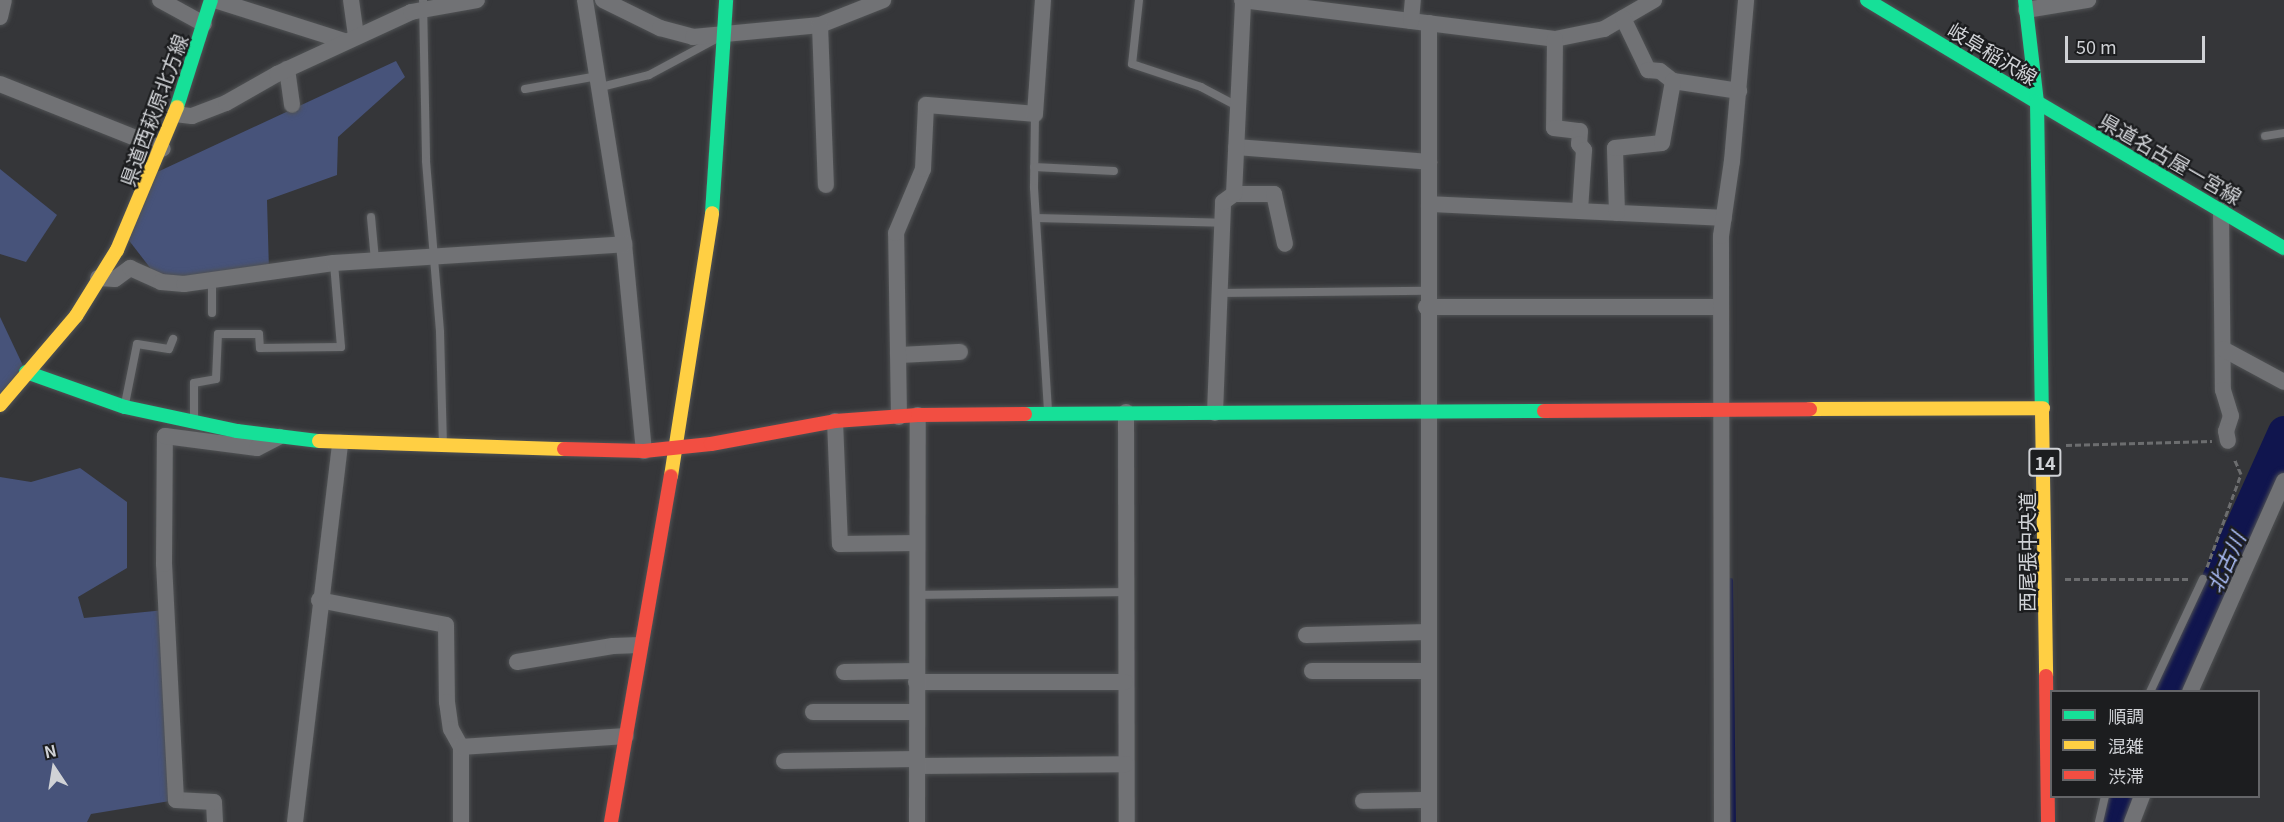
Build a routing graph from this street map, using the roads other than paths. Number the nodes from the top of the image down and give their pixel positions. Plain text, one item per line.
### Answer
1 (4, 0) edge
2 (160, 0) edge
3 (213, 0) edge
4 (351, 0) edge
5 (477, 0) edge
6 (585, 0) edge
7 (603, 0) edge
8 (726, 0) edge
9 (883, 0) edge
10 (1043, 0) edge
11 (1139, 0) edge
12 (1243, 0) edge
13 (1413, 0) edge
14 (1654, 0) edge
15 (1746, 0) edge
16 (1867, 0) edge
17 (2088, 0) edge
18 (1284, 3) edge
19 (424, 5) edge
20 (2025, 5) edge
21 (853, 7) edge
22 (0, 17) edge
23 (1623, 18) junction
24 (1411, 21) junction
25 (1429, 23) junction
26 (204, 24) junction
27 (820, 25) junction
28 (725, 34) junction
29 (350, 38) junction
30 (1555, 39) junction
31 (287, 69) junction
32 (1673, 81) junction
33 (600, 82) junction
34 (0, 84) edge
35 (525, 89) dead end
36 (1739, 91) junction
37 (2037, 102) junction
38 (292, 105) dead end
39 (1237, 106) junction
40 (175, 114) junction
41 (1035, 114) junction
42 (2284, 133) edge
43 (2265, 136) dead end
44 (1236, 147) junction
45 (163, 149) junction
46 (1429, 162) junction
47 (1034, 167) junction
48 (1114, 171) dead end
49 (826, 185) dead end
50 (1234, 194) junction
51 (1429, 204) junction
52 (2222, 210) junction
53 (1580, 211) junction
54 (1617, 213) junction
55 (371, 217) dead end
56 (1036, 218) junction
57 (1724, 218) junction
58 (1222, 223) junction
59 (124, 234) junction
60 (624, 244) junction
61 (1285, 244) dead end
62 (2284, 248) edge
63 (433, 256) junction
64 (375, 260) junction
65 (334, 263) junction
66 (130, 268) junction
67 (98, 278) junction
68 (212, 281) junction
69 (1219, 293) junction
70 (1426, 299) junction
71 (1721, 307) junction
72 (212, 313) dead end
73 (174, 339) dead end
74 (2223, 349) junction
75 (960, 352) dead end
76 (897, 356) junction
77 (26, 372) junction
78 (2284, 382) edge
79 (0, 405) edge
80 (125, 407) junction
81 (2043, 408) junction
82 (1722, 411) junction
83 (1126, 412) junction
84 (1426, 412) junction
85 (1215, 413) junction
86 (1048, 414) junction
87 (918, 416) junction
88 (898, 417) junction
89 (835, 421) junction
90 (194, 424) junction
91 (284, 435) junction
92 (2228, 441) road end
93 (340, 443) junction
94 (443, 444) junction
95 (675, 448) junction
96 (644, 451) junction
97 (2284, 481) edge
98 (917, 543) junction
99 (2203, 579) road end
100 (1125, 592) junction
101 (917, 595) junction
102 (320, 600) junction
103 (1428, 632) junction
104 (1306, 635) dead end
105 (640, 645) junction
106 (517, 662) dead end
107 (1312, 671) dead end
108 (1428, 671) junction
109 (844, 672) dead end
110 (916, 676) junction
111 (1125, 682) junction
112 (2151, 690) edge
113 (2191, 690) edge
114 (813, 712) dead end
115 (916, 712) junction
116 (626, 736) junction
117 (2049, 742) edge
118 (461, 747) junction
119 (784, 761) dead end
120 (917, 763) junction
121 (1126, 764) junction
122 (2105, 798) edge
123 (2141, 798) edge
124 (1429, 800) junction
125 (1363, 801) dead end
126 (214, 822) edge
127 (295, 822) edge
128 (461, 822) edge
129 (611, 822) edge
130 (917, 822) edge
131 (1127, 822) edge
132 (1429, 822) edge
133 (1722, 822) edge
134 (2048, 822) edge
135 (2099, 822) edge
136 (2132, 822) edge

1 - 22 street
2 - 26 street
3 - 26 street, 県道西萩原北方線
3 - 29 street
4 - 29 street
5 - 19 street
6 - 33 street
7 - 28 street
8 - 28 street
9 - 21 street
10 - 41 street
11 - 39 lane
12 - 18 street
12 - 39 street
13 - 24 street
14 - 23 street
15 - 36 street
16 - 37 street, 岐阜稲沢線
17 - 20 street
18 - 24 street
19 - 29 street
19 - 63 lane
20 - 37 street, 14
21 - 27 street
23 - 30 street
23 - 32 street
24 - 25 street
25 - 30 street
25 - 46 street
26 - 40 street, 県道西萩原北方線
27 - 28 street
27 - 49 street
28 - 33 lane
28 - 95 street
29 - 31 street
30 - 53 street
31 - 38 street
31 - 40 street
32 - 36 street
32 - 54 street
33 - 35 lane
33 - 60 street
34 - 45 street
36 - 57 street
37 - 52 street, 県道名古屋一宮線
37 - 81 street, 西尾張中央道 / 14
39 - 44 street
40 - 45 street, 県道西萩原北方線
41 - 47 lane
41 - 76 street
42 - 43 lane
44 - 46 street
44 - 50 street
45 - 59 street, 県道西萩原北方線
46 - 51 street
47 - 48 lane
47 - 56 lane
50 - 58 street
50 - 61 street
51 - 53 street
51 - 70 street
52 - 62 street, 県道名古屋一宮線
52 - 74 street
53 - 54 street
54 - 57 street
55 - 64 lane
56 - 58 lane
56 - 86 lane
57 - 71 street
58 - 69 street
59 - 66 street
59 - 67 street, 県道西萩原北方線
60 - 63 street
60 - 96 street
63 - 64 street
63 - 94 lane
64 - 65 street
65 - 68 street
65 - 90 lane
66 - 67 street
66 - 68 street
67 - 77 street, 県道西萩原北方線
68 - 72 lane
69 - 70 lane
69 - 85 street
70 - 71 street
70 - 84 street
71 - 82 street
73 - 80 lane
74 - 78 street
74 - 92 street
75 - 76 street
76 - 88 street
77 - 79 street, 県道西萩原北方線
77 - 80 street
80 - 90 street
81 - 82 street
81 - 117 street, 西尾張中央道 / 14
82 - 84 street
82 - 133 street
83 - 85 street
83 - 86 street
83 - 100 street
84 - 85 street
84 - 103 street
86 - 87 street
87 - 88 street
87 - 98 street
88 - 89 street
89 - 95 street
89 - 98 street
90 - 91 street
91 - 93 street
91 - 126 street
93 - 94 street
93 - 102 street
94 - 96 street
95 - 96 street
95 - 105 street
97 - 113 street
98 - 101 street
99 - 112 lane
100 - 101 lane
100 - 111 street
101 - 110 street
102 - 118 street
102 - 127 street
103 - 104 street
103 - 108 street
105 - 106 street
105 - 116 street
107 - 108 street
108 - 124 street
109 - 110 street
110 - 111 street
110 - 115 street
111 - 121 street
114 - 115 street
115 - 120 street
116 - 118 street
116 - 129 street
117 - 134 street, 西尾張中央道 / 14
118 - 128 street
119 - 120 street
120 - 121 street
120 - 130 street
121 - 131 street
122 - 135 lane
123 - 136 street
124 - 125 street
124 - 132 street

